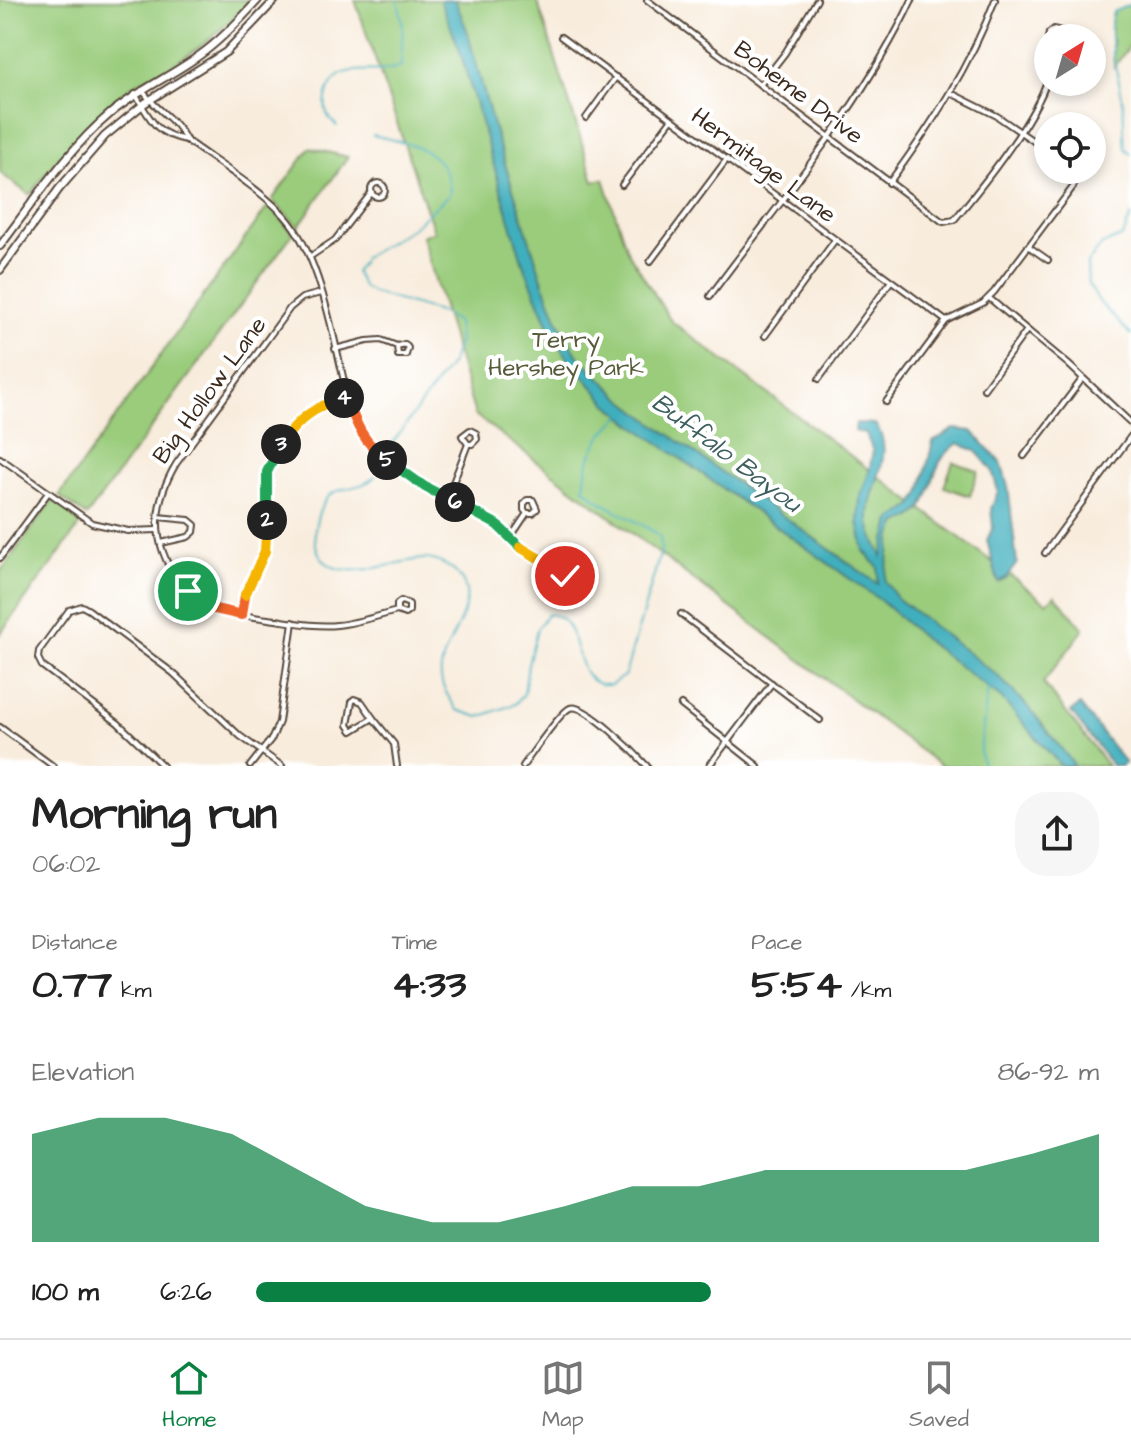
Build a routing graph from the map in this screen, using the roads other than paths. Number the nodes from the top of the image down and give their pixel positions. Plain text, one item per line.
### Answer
1 (258, 0) edge
2 (275, 0) edge
3 (647, 0) edge
4 (912, 0) edge
5 (995, 0) edge
6 (815, 1) edge
7 (561, 37) dead end
8 (616, 77) junction
9 (760, 85) junction
10 (142, 90) junction
11 (950, 92) junction
12 (135, 94) junction
13 (1041, 96) edge
14 (149, 101) junction
15 (142, 106) junction
16 (586, 118) dead end
17 (672, 119) junction
18 (1020, 131) junction
19 (829, 137) junction
20 (186, 140) junction
21 (1034, 141) edge
22 (727, 159) junction
23 (889, 183) junction
24 (1074, 184) edge
25 (622, 185) dead end
26 (372, 192) dead end
27 (781, 200) junction
28 (835, 240) junction
29 (0, 246) edge
30 (1028, 246) junction
31 (311, 256) junction
32 (1048, 260) dead end
33 (650, 262) dead end
34 (0, 270) edge
35 (891, 281) junction
36 (321, 293) junction
37 (710, 296) dead end
38 (989, 298) junction
39 (946, 321) junction
40 (1027, 330) junction
41 (765, 336) dead end
42 (397, 346) dead end
43 (335, 349) junction
44 (1083, 378) junction
45 (819, 379) dead end
46 (984, 389) dead end
47 (347, 397) junction
48 (886, 402) dead end
49 (1131, 423) edge
50 (1131, 436) edge
51 (468, 444) dead end
52 (1024, 456) dead end
53 (0, 458) edge
54 (48, 493) junction
55 (447, 498) junction
56 (527, 513) dead end
57 (158, 517) junction
58 (158, 530) junction
59 (511, 537) junction
60 (161, 543) junction
61 (1045, 553) dead end
62 (0, 558) edge
63 (562, 567) junction
64 (397, 611) dead end
65 (681, 614) dead end
66 (242, 615) junction
67 (293, 622) junction
68 (772, 683) junction
69 (681, 705) dead end
70 (373, 718) junction
71 (820, 720) dead end
72 (0, 727) edge
73 (728, 742) junction
74 (263, 752) junction
75 (527, 765) edge
76 (53, 766) edge
77 (163, 766) edge
78 (250, 766) edge
79 (282, 766) edge
80 (397, 766) edge
81 (647, 766) edge
82 (709, 766) edge
83 (758, 766) edge

1 - 10 main road
2 - 14 main road
3 - 9 street, Boheme Drive
4 - 19 street
5 - 11 street
6 - 9 street
7 - 8 street, Hermitage Lane
8 - 16 street
8 - 17 street, Hermitage Lane
9 - 19 street, Boheme Drive
10 - 12 main road
10 - 14 street
11 - 18 street
11 - 23 street
12 - 15 street
12 - 29 main road
13 - 18 street
14 - 15 main road
14 - 20 street
15 - 20 street
15 - 34 main road
17 - 22 street, Hermitage Lane
17 - 25 street
18 - 21 street
18 - 23 street, Boheme Drive
19 - 23 street, Boheme Drive
19 - 27 street
20 - 31 street
22 - 27 street, Hermitage Lane
22 - 33 street
24 - 30 street
26 - 31 street
27 - 28 street, Hermitage Lane
27 - 37 street
28 - 35 street, Hermitage Lane
28 - 41 street
30 - 32 street
30 - 38 street
31 - 36 street
35 - 39 street, Hermitage Lane
35 - 45 street
36 - 43 street
36 - 57 street, Big Hollow Lane
38 - 39 street
38 - 40 street
39 - 48 street
40 - 44 street
40 - 46 street
42 - 43 street
43 - 47 street
44 - 49 street
44 - 52 street
47 - 55 street
47 - 66 street
50 - 61 street
51 - 55 street
53 - 54 street
54 - 58 street
54 - 62 street
55 - 59 street
56 - 59 street
57 - 58 street, Big Hollow Lane
57 - 60 street
58 - 60 street, Big Hollow Lane
59 - 63 street
60 - 66 street, Big Hollow Lane
63 - 63 street
64 - 67 street, Big Hollow Lane
65 - 68 street
66 - 67 street, Big Hollow Lane
67 - 74 street
68 - 71 street
68 - 73 street
69 - 73 street
70 - 70 street
70 - 80 street
72 - 76 street
73 - 82 street
73 - 83 street
74 - 77 street
74 - 78 street
74 - 79 street
75 - 81 street

